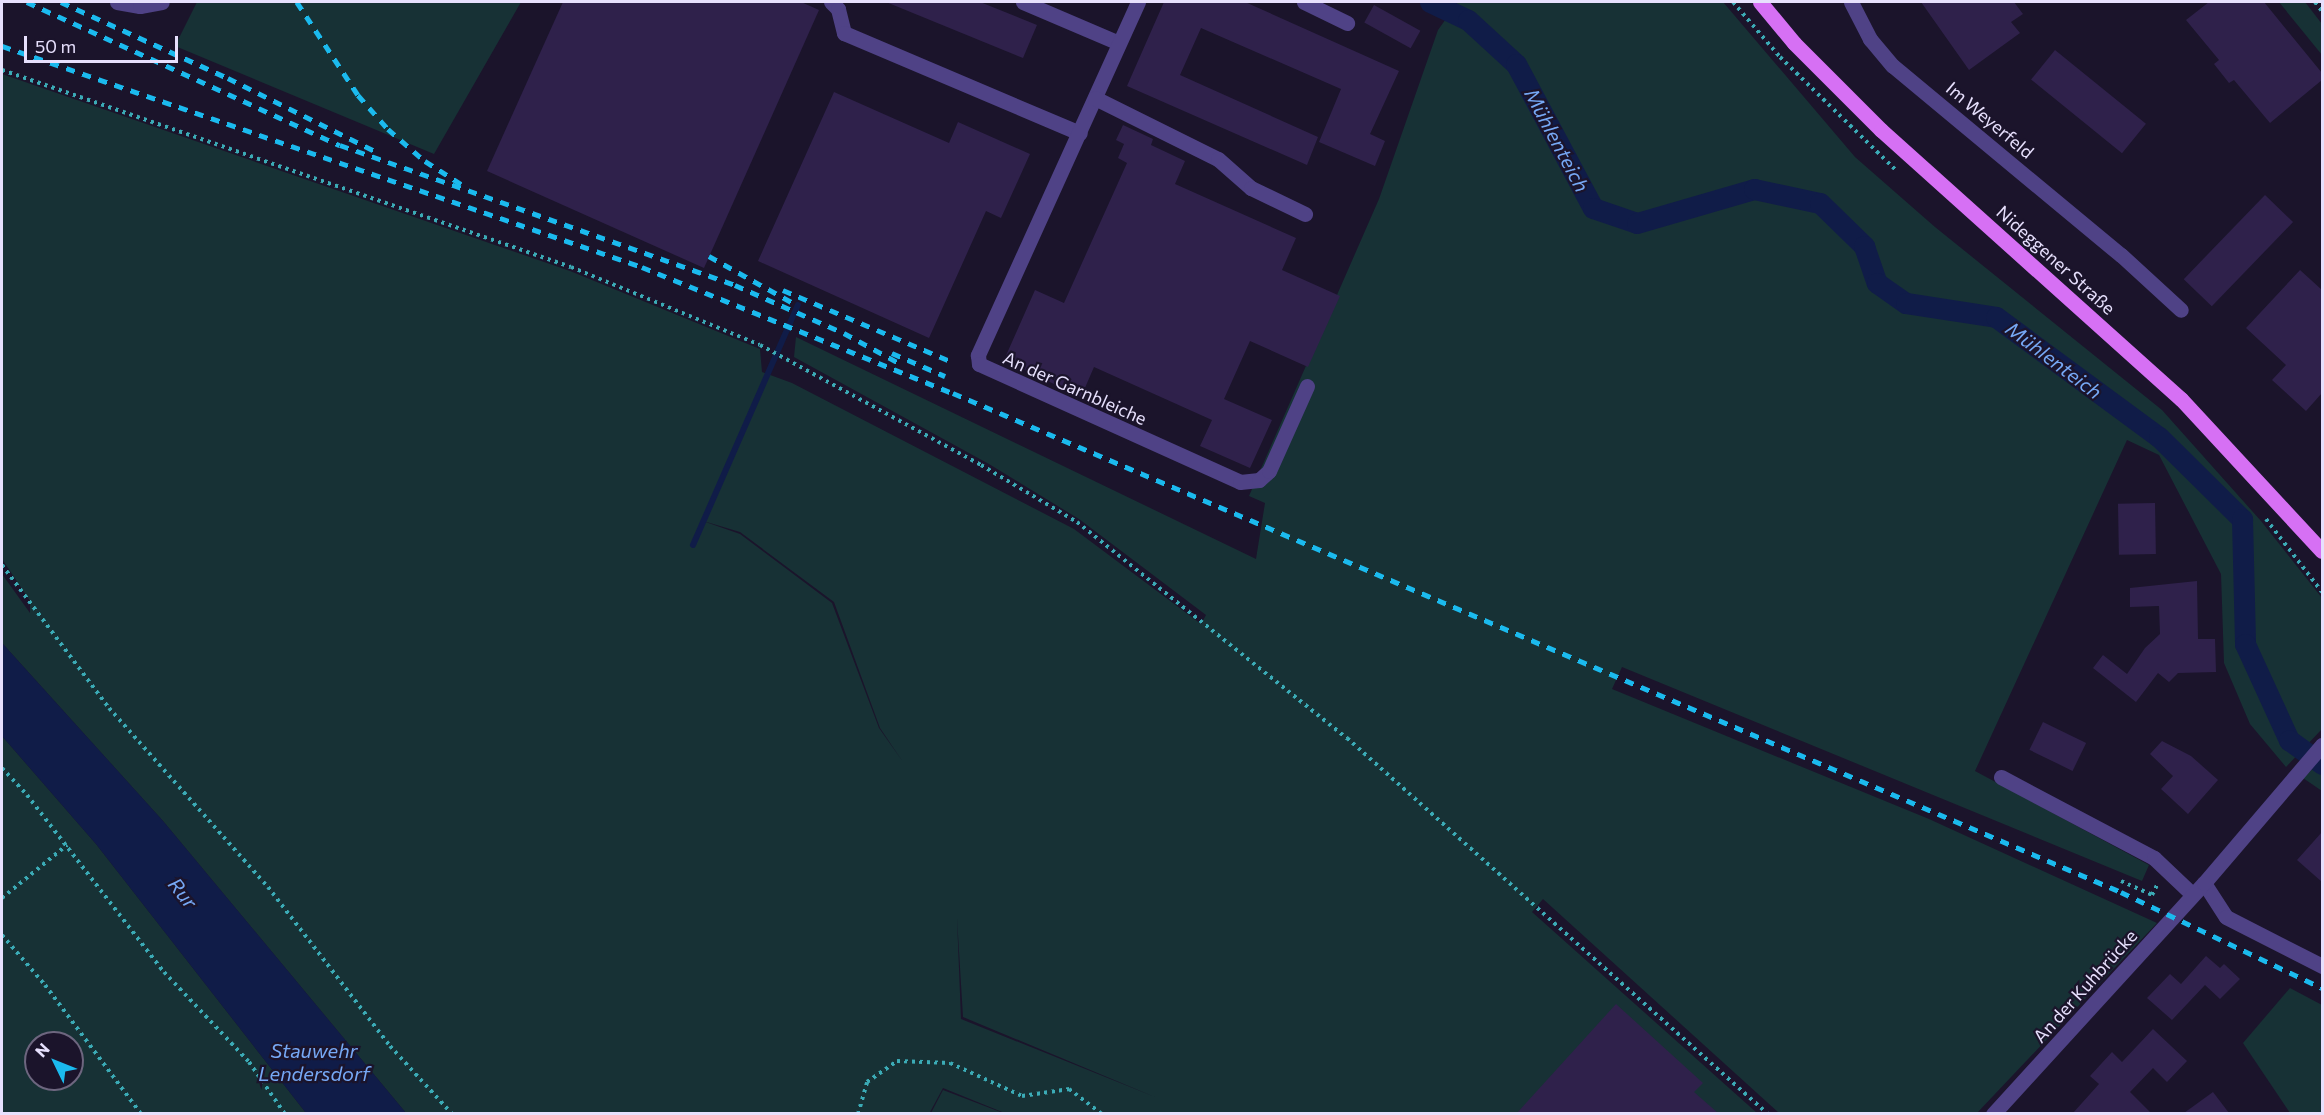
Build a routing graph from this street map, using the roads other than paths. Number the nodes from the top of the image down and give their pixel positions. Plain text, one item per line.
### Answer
1 (117, 2) edge
2 (162, 2) edge
3 (831, 2) edge
4 (1023, 2) edge
5 (1137, 2) edge
6 (1304, 2) edge
7 (1760, 2) edge
8 (1851, 2) edge
9 (1347, 23) dead end
10 (1119, 43) junction
11 (1095, 98) junction
12 (1080, 133) junction
13 (1305, 214) dead end
14 (2181, 310) dead end
15 (1306, 386) dead end
16 (2322, 551) edge
17 (2321, 746) edge
18 (2001, 777) dead end
19 (2204, 883) junction
20 (2192, 894) junction
21 (2322, 966) edge
22 (1993, 1113) edge

1 - 2 street
3 - 12 street
4 - 10 street
5 - 10 street, An der Garnbleiche
6 - 9 street
7 - 16 main road, Nideggener Straße
8 - 14 street, Im Weyerfeld
10 - 11 street, An der Garnbleiche
11 - 12 street, An der Garnbleiche
11 - 13 street
12 - 15 street, An der Garnbleiche
17 - 19 street, An der Kuhbrücke
18 - 20 street
19 - 20 street, An der Kuhbrücke
19 - 21 street
20 - 22 street, An der Kuhbrücke

